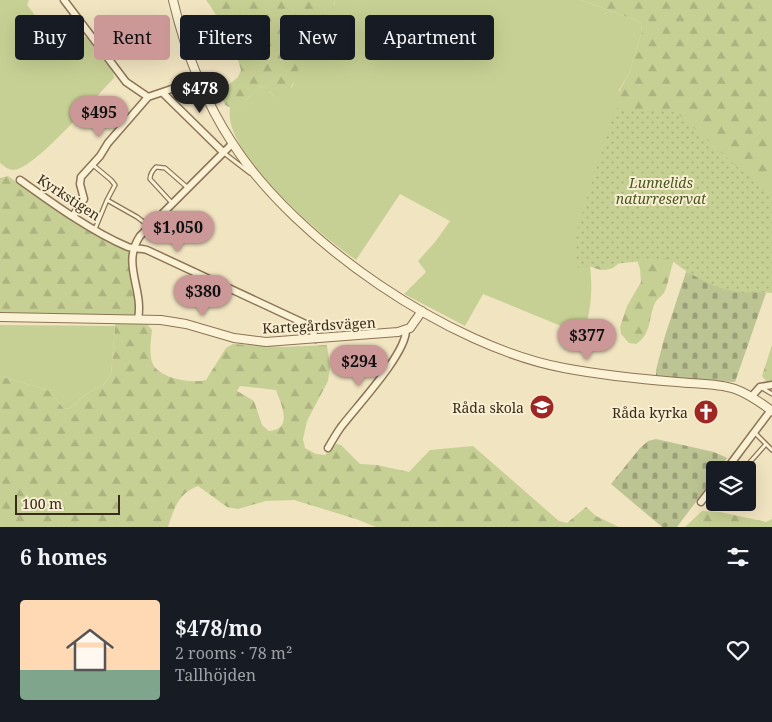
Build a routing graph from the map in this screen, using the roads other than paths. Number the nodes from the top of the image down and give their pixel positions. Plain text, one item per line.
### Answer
1 (64, 0) edge
2 (173, 0) edge
3 (200, 82) junction
4 (163, 93) junction
5 (148, 97) junction
6 (232, 144) junction
7 (222, 152) junction
8 (92, 165) junction
9 (253, 173) junction
10 (20, 180) dead end
11 (189, 188) junction
12 (107, 200) junction
13 (173, 204) junction
14 (73, 216) junction
15 (149, 227) junction
16 (95, 229) junction
17 (133, 248) junction
18 (422, 311) junction
19 (0, 317) edge
20 (138, 319) junction
21 (406, 331) junction
22 (316, 339) junction
23 (772, 385) edge
24 (760, 387) junction
25 (772, 394) edge
26 (752, 396) junction
27 (772, 411) edge
28 (755, 432) junction
29 (766, 444) junction
30 (328, 448) dead end
31 (772, 450) edge
32 (733, 461) edge
33 (751, 461) edge
34 (706, 496) edge
35 (701, 502) dead end

1 - 5 street
2 - 3 street
3 - 4 street
3 - 6 street
4 - 5 street
4 - 7 street
5 - 8 street
6 - 7 street
6 - 9 street
7 - 9 lane
7 - 11 street
8 - 12 lane
8 - 14 street
9 - 18 street
10 - 14 street, Kyrkstigen
11 - 13 street
11 - 13 lane
12 - 15 lane
12 - 16 lane
13 - 15 street
14 - 16 street, Kyrkstigen
15 - 17 street
16 - 17 street, Kyrkstigen
17 - 20 street
17 - 22 street, Kyrkstigen
18 - 21 street
18 - 26 street
19 - 20 street, Kartegårdsvägen
20 - 22 street, Kartegårdsvägen
21 - 22 street, Kartegårdsvägen
21 - 30 street
23 - 24 street
24 - 25 lane
24 - 26 street
26 - 27 street
27 - 28 street
28 - 29 lane
28 - 32 street
29 - 31 lane
29 - 33 lane
34 - 35 street

